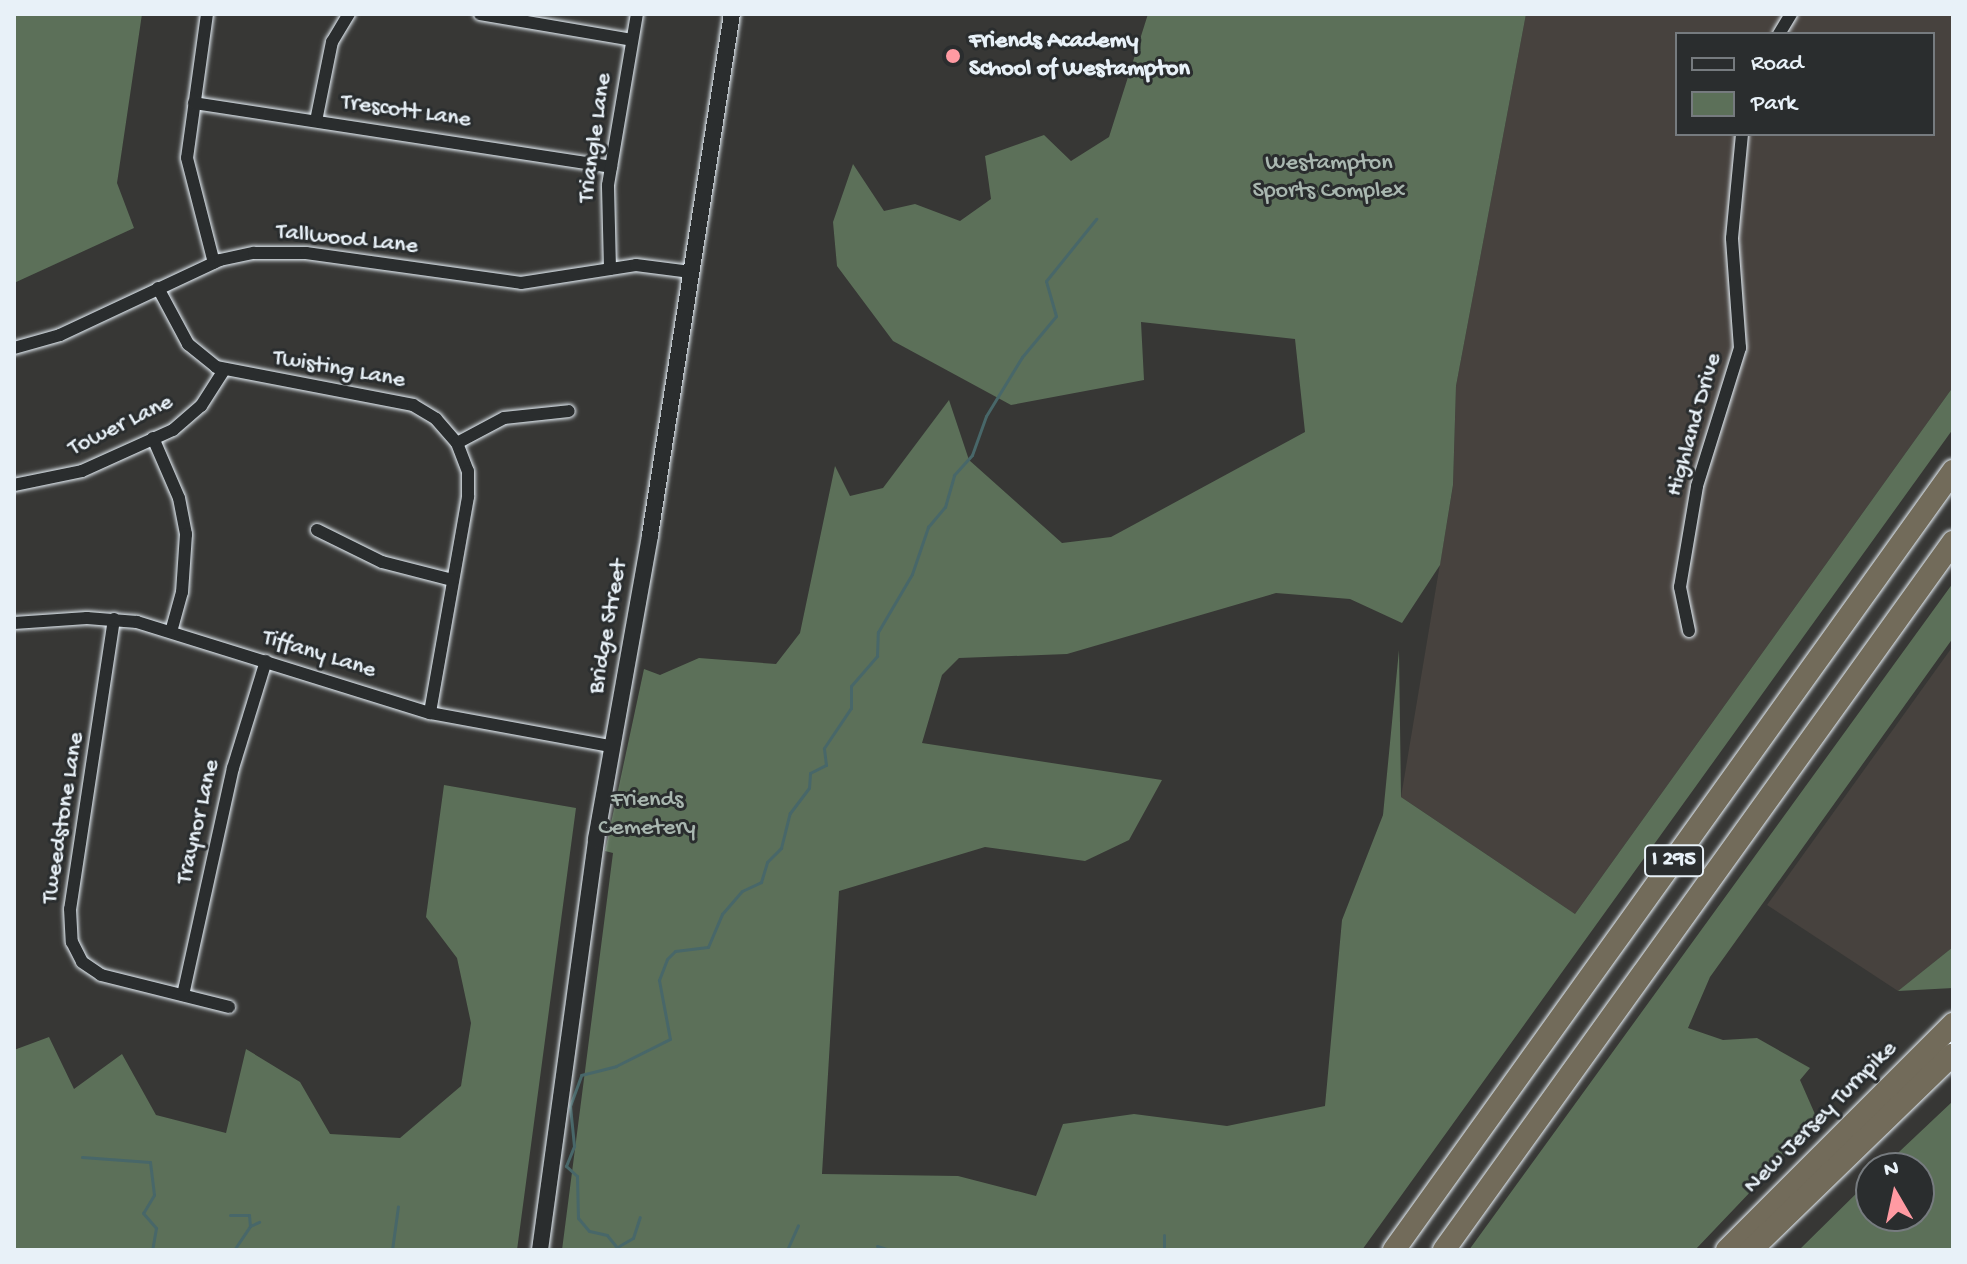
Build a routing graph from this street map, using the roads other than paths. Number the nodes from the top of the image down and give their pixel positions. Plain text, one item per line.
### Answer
1 (207, 14) edge
2 (349, 14) edge
3 (480, 14) edge
4 (637, 14) edge
5 (732, 14) edge
6 (1791, 14) edge
7 (510, 16) edge
8 (1780, 32) edge
9 (632, 40) junction
10 (194, 103) junction
11 (316, 121) junction
12 (1742, 136) edge
13 (611, 167) junction
14 (214, 263) junction
15 (610, 269) junction
16 (691, 272) junction
17 (158, 288) junction
18 (14, 348) edge
19 (224, 370) junction
20 (569, 411) dead end
21 (153, 438) junction
22 (457, 443) junction
23 (1953, 471) edge
24 (14, 485) edge
25 (317, 530) dead end
26 (1953, 542) edge
27 (452, 580) junction
28 (114, 619) junction
29 (14, 623) edge
30 (1689, 631) dead end
31 (171, 632) junction
32 (266, 661) junction
33 (430, 713) junction
34 (610, 746) junction
35 (183, 995) junction
36 (229, 1007) dead end
37 (1953, 1024) edge
38 (1953, 1054) edge
39 (540, 1250) edge
40 (1394, 1250) edge
41 (1444, 1250) edge
42 (1727, 1250) edge
43 (1751, 1250) edge

1 - 10 street
2 - 11 street
3 - 7 street
4 - 9 street, Triangle Lane
5 - 16 main road, Bridge Street
6 - 8 street
7 - 9 street
9 - 13 street, Triangle Lane
10 - 11 street, Trescott Lane
10 - 14 street
11 - 13 street, Trescott Lane
12 - 30 street, Highland Drive
13 - 15 street, Triangle Lane
14 - 15 street, Tallwood Lane
14 - 17 street, Tallwood Lane
15 - 16 street, Tallwood Lane
16 - 34 main road, Bridge Street
17 - 18 street, Tallwood Lane
17 - 19 street, Twisting Lane
19 - 21 street, Tower Lane
19 - 22 street, Twisting Lane
20 - 22 street
21 - 24 street, Tower Lane
21 - 31 street
22 - 27 street, Twisting Lane
23 - 40 highway, I 295
25 - 27 street
26 - 41 highway, I 295
27 - 33 street, Twisting Lane
28 - 29 street, Tiffany Lane
28 - 31 street, Tiffany Lane
28 - 35 street, Tweedstone Lane
31 - 32 street, Tiffany Lane
32 - 33 street, Tiffany Lane
32 - 35 street, Traynor Lane
33 - 34 street, Tiffany Lane
34 - 39 main road, Bridge Street
35 - 36 street, Tweedstone Lane
37 - 42 highway, New Jersey Turnpike
38 - 43 highway, New Jersey Turnpike

